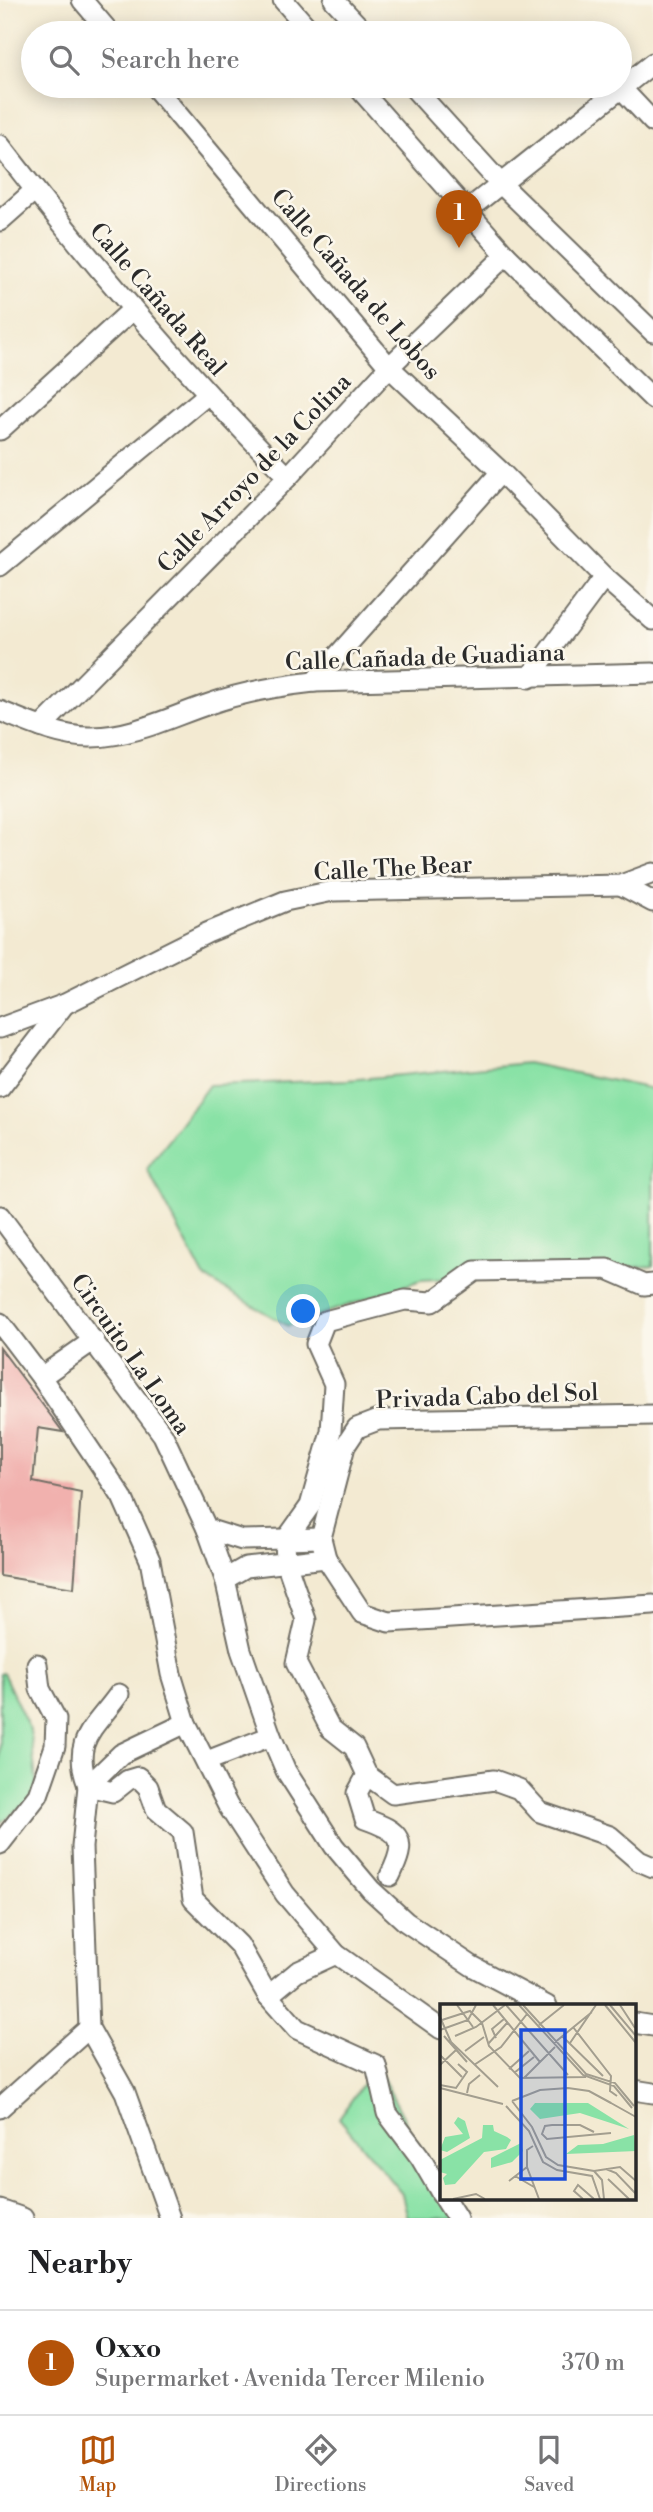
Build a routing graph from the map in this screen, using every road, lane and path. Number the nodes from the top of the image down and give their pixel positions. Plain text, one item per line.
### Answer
1 (82, 0) edge
2 (283, 0) edge
3 (334, 0) edge
4 (100, 21) edge
5 (301, 21) edge
6 (354, 21) edge
7 (653, 62) edge
8 (632, 79) edge
9 (164, 98) edge
10 (367, 98) edge
11 (423, 98) edge
12 (608, 98) edge
13 (630, 98) edge
14 (653, 122) edge
15 (0, 145) edge
16 (500, 183) junction
17 (35, 190) junction
18 (466, 212) junction
19 (0, 221) edge
20 (506, 255) junction
21 (132, 310) junction
22 (653, 332) edge
23 (389, 367) junction
24 (207, 395) junction
25 (653, 399) edge
26 (0, 430) edge
27 (501, 472) junction
28 (288, 477) junction
29 (0, 566) edge
30 (604, 577) junction
31 (653, 620) edge
32 (653, 673) edge
33 (529, 678) junction
34 (314, 681) junction
35 (0, 711) edge
36 (41, 727) junction
37 (653, 873) edge
38 (621, 885) junction
39 (653, 902) edge
40 (65, 1004) junction
41 (0, 1028) edge
42 (0, 1088) edge
43 (0, 1216) edge
44 (653, 1284) edge
45 (0, 1324) edge
46 (94, 1340) junction
47 (41, 1377) junction
48 (653, 1415) edge
49 (207, 1529) junction
50 (285, 1542) junction
51 (324, 1548) junction
52 (286, 1562) junction
53 (225, 1579) junction
54 (653, 1605) edge
55 (37, 1664) dead end
56 (119, 1694) dead end
57 (187, 1723) junction
58 (271, 1737) junction
59 (55, 1746) junction
60 (206, 1761) junction
61 (79, 1763) junction
62 (367, 1775) junction
63 (88, 1786) junction
64 (0, 1844) edge
65 (653, 1867) edge
66 (390, 1876) dead end
67 (335, 1954) junction
68 (268, 1996) junction
69 (543, 2004) edge
70 (89, 2028) junction
71 (440, 2028) edge
72 (0, 2108) edge
73 (440, 2191) edge
74 (446, 2200) edge
75 (0, 2210) edge
76 (23, 2218) edge
77 (170, 2218) edge
78 (457, 2218) edge

1 - 4 street
2 - 5 street
3 - 6 street
7 - 8 street
9 - 23 street, Calle Cañada de Lobos
10 - 18 street
11 - 16 street
12 - 16 street
13 - 14 street
15 - 17 street, Calle Cañada Real
16 - 18 street
16 - 22 street
17 - 19 street
17 - 21 street, Calle Cañada Real
18 - 20 street
20 - 23 street, Calle Arroyo de la Colina
20 - 25 street
21 - 24 street, Calle Cañada Real
21 - 26 street
23 - 27 street, Calle Cañada de Lobos
23 - 28 street, Calle Arroyo de la Colina
24 - 28 street, Calle Cañada Real
24 - 29 street
27 - 30 street, Calle Cañada de Lobos
27 - 34 street
28 - 36 street, Calle Arroyo de la Colina
30 - 31 street, Calle Cañada de Lobos
30 - 33 street
32 - 33 street, Calle Cañada de Guadiana
33 - 34 street, Calle Cañada de Guadiana
34 - 36 street, Calle Cañada de Guadiana
35 - 36 street, Calle Cañada de Guadiana
37 - 38 street, Calle The Bear
38 - 39 street, Calle The Bear
38 - 40 street, Calle The Bear
40 - 41 street, Calle The Bear
40 - 42 street, Calle The Bear
43 - 46 street, Circuito La Loma
44 - 50 street
45 - 47 street
46 - 47 street
46 - 49 street, Circuito La Loma
47 - 57 street
48 - 51 street, Privada Cabo del Sol
49 - 50 street
49 - 53 street, Circuito La Loma
50 - 51 street
50 - 52 street
51 - 52 street
51 - 54 street
52 - 53 street
52 - 62 street
53 - 58 street, Circuito La Loma
55 - 59 street
56 - 61 street
57 - 60 street
57 - 63 street
58 - 60 street
58 - 69 street
59 - 61 street
59 - 64 street
60 - 67 street
61 - 63 street
62 - 65 street
62 - 66 street
63 - 68 street
63 - 70 street
67 - 68 street
67 - 71 street
68 - 73 street
70 - 72 street
70 - 77 street
74 - 78 street
75 - 76 street

